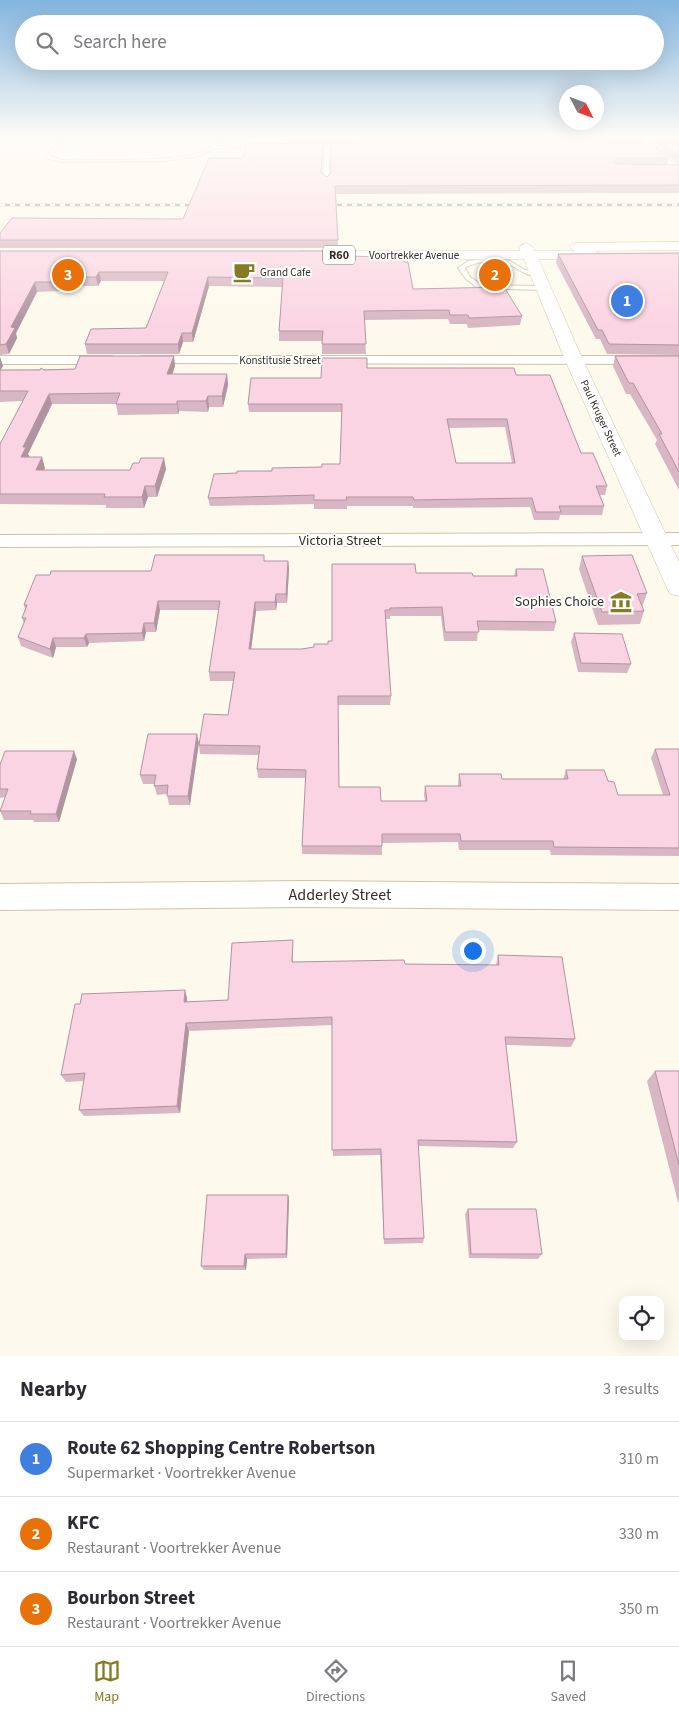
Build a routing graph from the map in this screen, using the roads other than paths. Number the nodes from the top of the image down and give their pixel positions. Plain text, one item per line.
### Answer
1 (679, 246) edge
2 (289, 251) edge
3 (527, 251) junction
4 (679, 254) edge
5 (540, 281) junction
6 (0, 360) edge
7 (574, 360) junction
8 (679, 360) edge
9 (679, 539) edge
10 (657, 540) junction
11 (0, 542) edge
12 (679, 588) edge
13 (0, 896) edge
14 (679, 897) edge

1 - 3 main road, Voortrekker Avenue / R60
2 - 3 main road, Voortrekker Avenue / R60
3 - 4 main road, Voortrekker Avenue / R60
3 - 5 main road, Paul Kruger Street
5 - 5 lane
5 - 7 main road, Paul Kruger Street
6 - 7 street, Konstitusie Street
7 - 8 street, Konstitusie Street
7 - 10 main road, Paul Kruger Street
9 - 10 street, Victoria Street
10 - 11 street, Victoria Street
10 - 12 main road, Paul Kruger Street
13 - 14 street, Adderley Street

